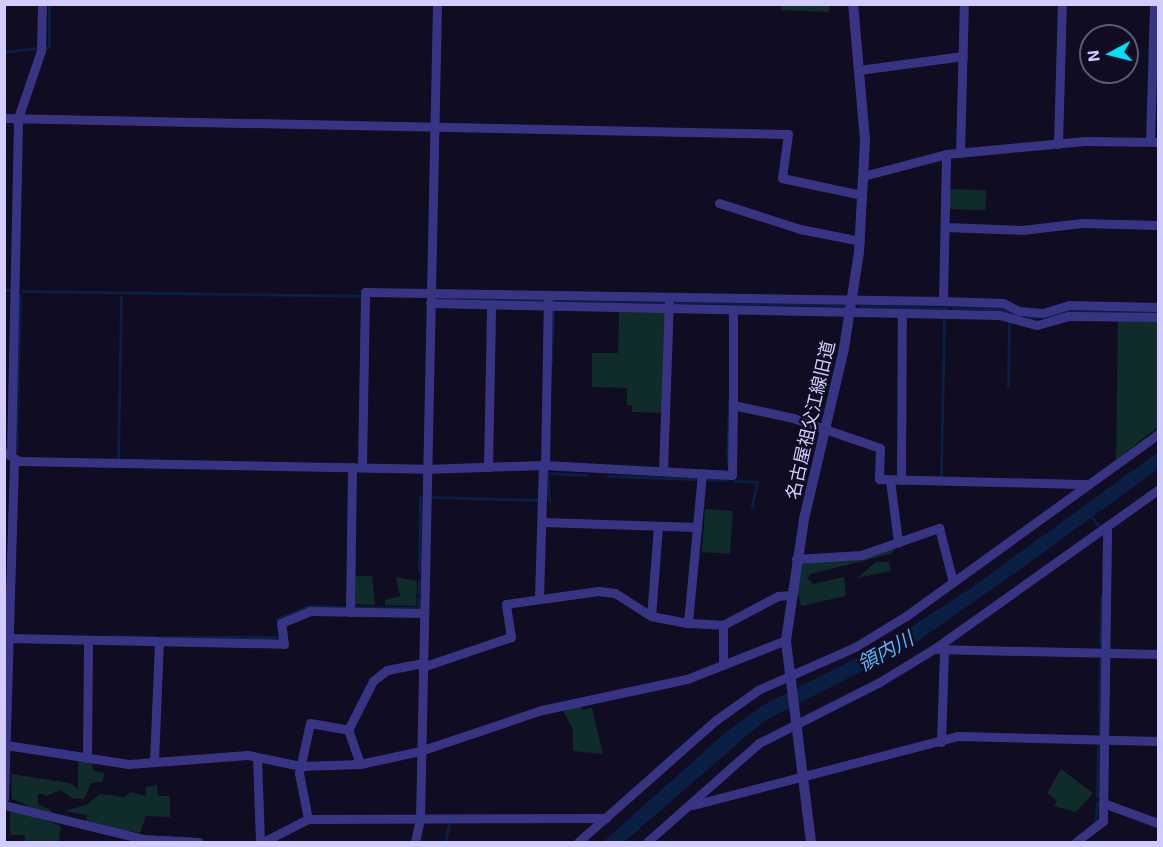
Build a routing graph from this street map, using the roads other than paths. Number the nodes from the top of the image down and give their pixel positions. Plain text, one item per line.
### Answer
1 (42, 4) edge
2 (437, 4) edge
3 (853, 4) edge
4 (964, 4) edge
5 (1062, 4) edge
6 (1154, 4) edge
7 (963, 56) junction
8 (860, 70) junction
9 (4, 118) edge
10 (18, 118) junction
11 (434, 127) junction
12 (1154, 142) edge
13 (1058, 144) junction
14 (960, 153) junction
15 (946, 154) junction
16 (863, 176) junction
17 (862, 195) junction
18 (719, 203) dead end
19 (1157, 225) dead end
20 (945, 227) junction
21 (860, 241) junction
22 (430, 298) junction
23 (669, 298) junction
24 (854, 299) junction
25 (548, 300) junction
26 (943, 301) junction
27 (491, 304) junction
28 (1158, 307) edge
29 (669, 308) junction
30 (733, 310) junction
31 (851, 313) junction
32 (902, 314) junction
33 (1158, 317) edge
34 (733, 405) junction
35 (824, 428) junction
36 (1158, 434) edge
37 (10, 456) edge
38 (544, 466) junction
39 (357, 467) junction
40 (488, 467) junction
41 (426, 469) junction
42 (663, 471) junction
43 (702, 473) junction
44 (890, 480) junction
45 (901, 480) junction
46 (1089, 484) junction
47 (1158, 490) edge
48 (9, 505) edge
49 (543, 522) junction
50 (658, 526) junction
51 (1107, 526) junction
52 (697, 527) junction
53 (898, 542) junction
54 (796, 559) junction
55 (952, 582) junction
56 (790, 596) junction
57 (539, 598) junction
58 (350, 612) junction
59 (423, 613) junction
60 (651, 616) junction
61 (688, 623) junction
62 (723, 626) junction
63 (8, 632) edge
64 (88, 640) junction
65 (786, 640) junction
66 (159, 642) junction
67 (939, 649) junction
68 (1106, 653) junction
69 (1158, 654) edge
70 (422, 665) junction
71 (723, 665) junction
72 (790, 678) junction
73 (795, 722) junction
74 (348, 730) junction
75 (1104, 740) junction
76 (941, 741) junction
77 (1158, 741) edge
78 (6, 746) junction
79 (420, 751) junction
80 (258, 757) junction
81 (87, 758) junction
82 (154, 761) junction
83 (360, 764) junction
84 (300, 766) junction
85 (802, 777) junction
86 (4, 798) edge
87 (1103, 803) junction
88 (4, 805) edge
89 (690, 805) junction
90 (606, 818) junction
91 (308, 819) junction
92 (420, 819) junction
93 (1158, 823) edge
94 (199, 843) edge
95 (262, 843) edge
96 (415, 843) edge
97 (578, 843) edge
98 (647, 843) edge
99 (811, 843) edge
100 (1076, 843) edge

1 - 10 street
2 - 11 street
3 - 8 street, 名古屋祖父江線旧道
4 - 7 street
5 - 13 street
6 - 12 street
7 - 8 street
7 - 14 street
8 - 16 street, 名古屋祖父江線旧道
9 - 10 street
10 - 11 street
10 - 37 street
11 - 17 street
11 - 22 street
12 - 13 street
13 - 14 street
14 - 15 street
15 - 16 street
15 - 20 street
16 - 17 street, 名古屋祖父江線旧道
17 - 21 street, 名古屋祖父江線旧道
18 - 21 street
19 - 20 street
20 - 26 street
21 - 24 street, 名古屋祖父江線旧道
22 - 25 street
22 - 27 street
22 - 39 street
22 - 41 street
23 - 24 street
23 - 25 street
23 - 29 street
24 - 26 street
24 - 31 street, 名古屋祖父江線旧道
25 - 27 street
25 - 29 street
25 - 38 street
26 - 28 street
27 - 40 street
29 - 30 street
29 - 42 street
30 - 31 street
30 - 34 street
31 - 32 street
31 - 35 street, 名古屋祖父江線旧道
32 - 33 street
32 - 45 street
34 - 35 street
34 - 43 street
35 - 44 street
35 - 54 street, 名古屋祖父江線旧道
36 - 46 street
37 - 39 street
37 - 48 street
38 - 40 street
38 - 42 street
38 - 49 street
39 - 41 street
39 - 58 street
40 - 41 street
41 - 59 street
42 - 43 street
43 - 52 street
44 - 45 street
44 - 53 street
45 - 46 street
46 - 55 street
47 - 51 street
48 - 63 street
49 - 50 street
49 - 57 street
50 - 52 street
50 - 60 street
51 - 67 street
51 - 68 street
52 - 61 street
53 - 54 street
53 - 55 street
54 - 56 street, 名古屋祖父江線旧道
55 - 72 street
56 - 62 street
56 - 65 street, 名古屋祖父江線旧道
57 - 60 street
57 - 70 street
58 - 59 street
58 - 66 street
59 - 70 street
60 - 61 street
61 - 62 street
62 - 71 street
63 - 64 street
63 - 78 street
64 - 66 street
64 - 81 street
65 - 71 street
65 - 72 street, 名古屋祖父江線旧道
66 - 82 street
67 - 68 street
67 - 73 street
67 - 76 street
68 - 69 street
68 - 75 street
70 - 74 street
70 - 79 street
71 - 79 street
72 - 73 street, 名古屋祖父江線旧道
72 - 90 street
73 - 85 street, 名古屋祖父江線旧道
73 - 89 street
74 - 83 street
74 - 84 street
75 - 76 street
75 - 77 street
75 - 87 street
76 - 85 street
78 - 81 street
78 - 86 street
79 - 83 street
79 - 92 street
80 - 82 street
80 - 84 street
80 - 95 street
81 - 82 street
83 - 84 street
84 - 91 street
85 - 89 street
85 - 99 street, 名古屋祖父江線旧道
87 - 93 street
87 - 100 street
88 - 94 street
89 - 98 street
90 - 92 street
90 - 97 street
91 - 92 street
91 - 95 street
92 - 96 street

